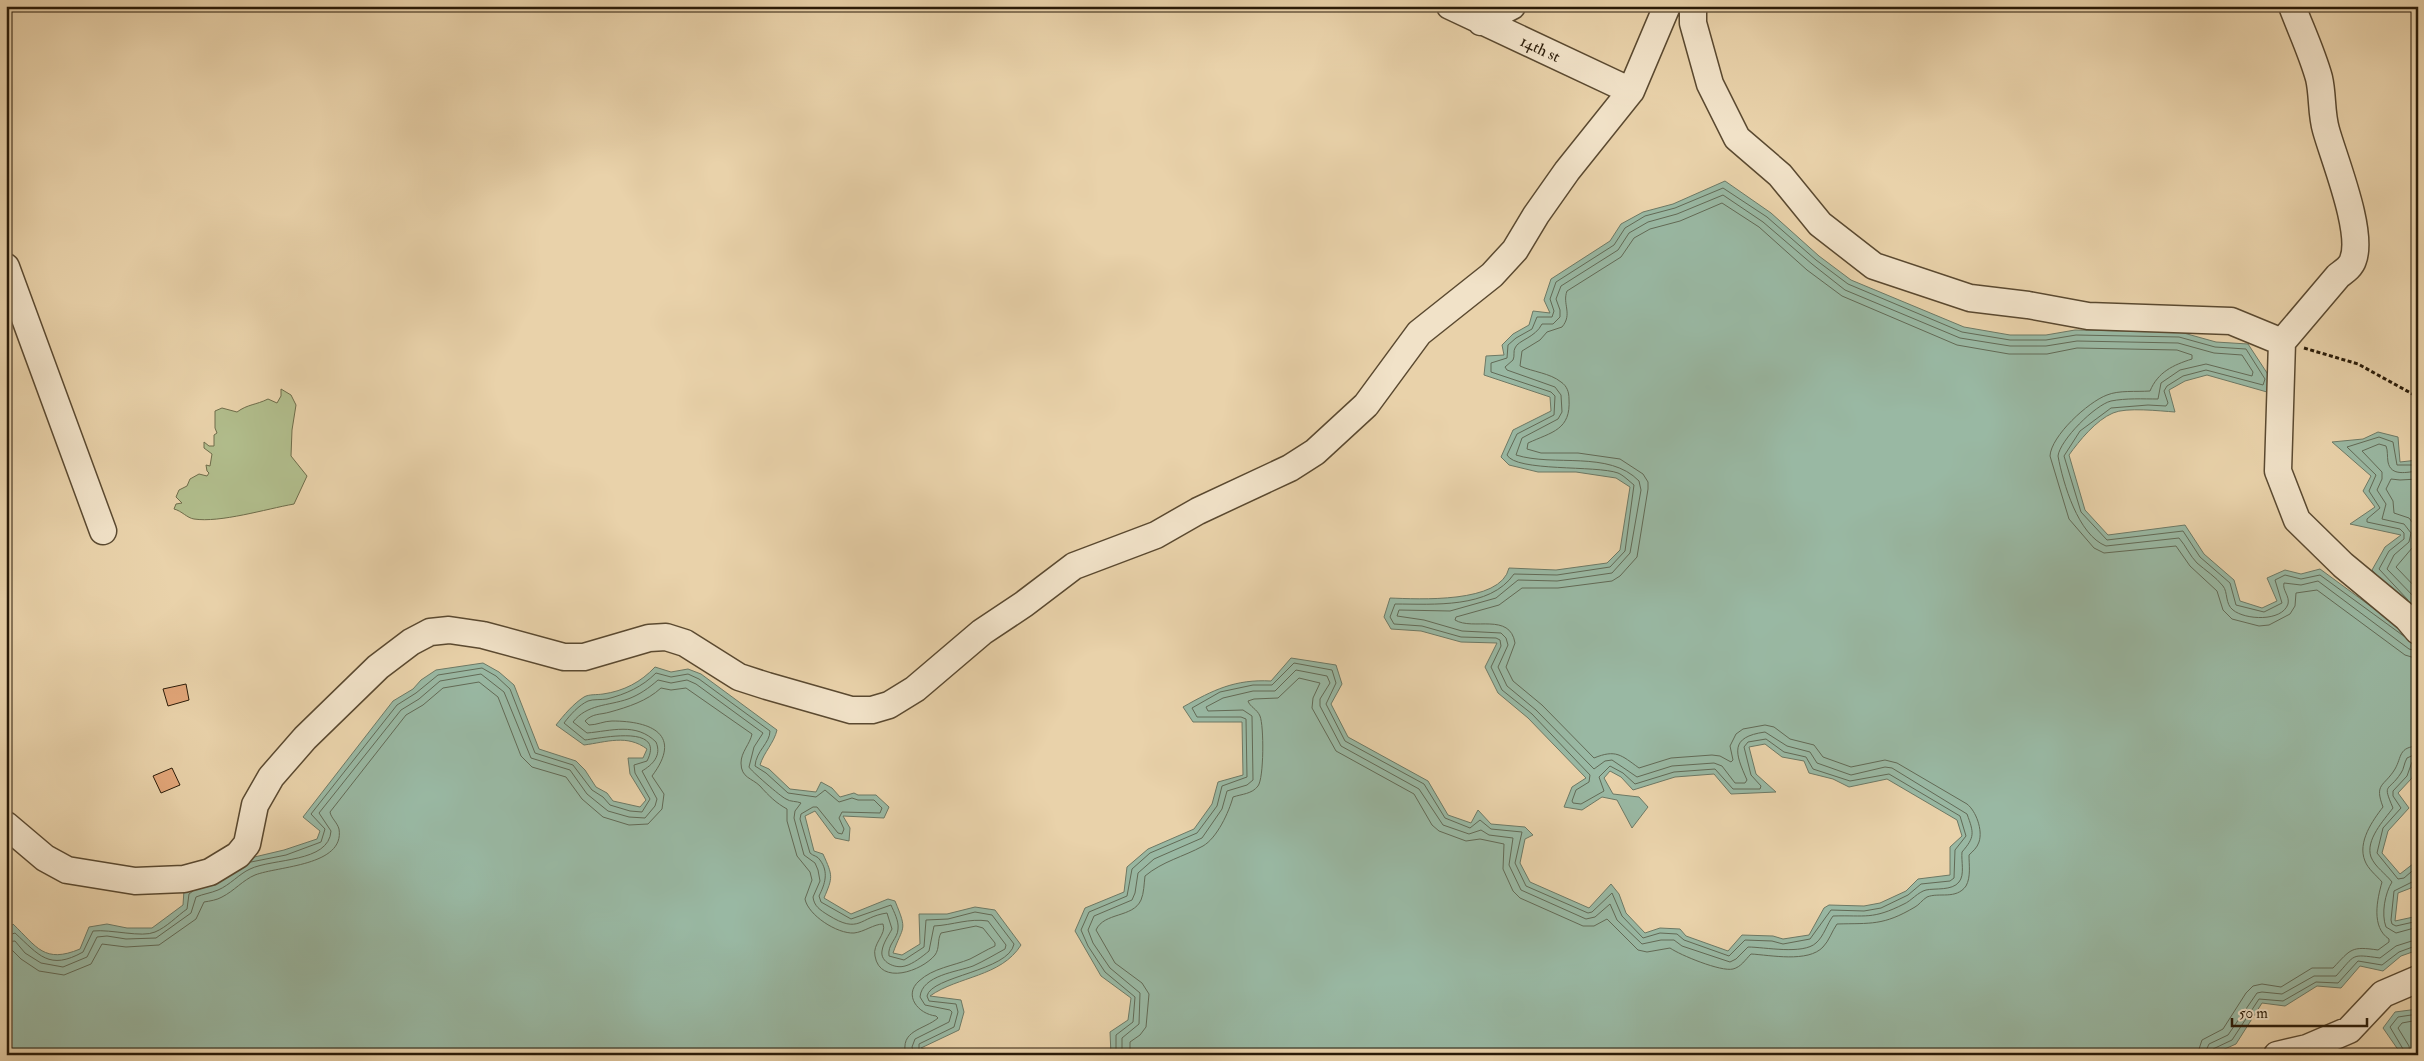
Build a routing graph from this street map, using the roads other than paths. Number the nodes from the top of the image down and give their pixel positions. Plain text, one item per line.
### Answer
1 (1450, 6) edge
2 (1512, 6) edge
3 (1667, 6) edge
4 (1692, 6) edge
5 (2292, 6) edge
6 (1481, 22) junction
7 (1631, 91) junction
8 (6, 267) edge
9 (2282, 342) junction
10 (103, 530) dead end
11 (2418, 631) edge
12 (6, 824) edge
13 (2418, 979) edge
14 (2276, 1055) edge

1 - 6 street, 14th st
2 - 6 street
3 - 7 street
4 - 9 street
5 - 9 street
6 - 7 street, 14th st
7 - 12 street
8 - 10 street
9 - 11 street
13 - 14 street

